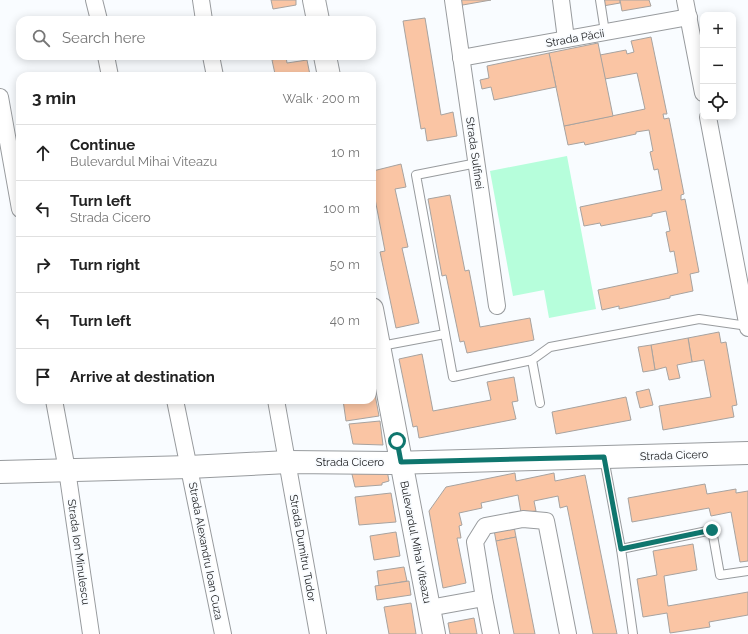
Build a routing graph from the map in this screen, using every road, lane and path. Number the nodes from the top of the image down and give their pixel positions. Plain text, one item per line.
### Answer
1 (94, 0) edge
2 (201, 0) edge
3 (314, 0) edge
4 (453, 0) edge
5 (561, 0) edge
6 (600, 0) edge
7 (685, 0) edge
8 (97, 16) edge
9 (203, 16) edge
10 (317, 16) edge
11 (688, 17) junction
12 (605, 32) junction
13 (566, 39) junction
14 (461, 58) junction
15 (107, 60) edge
16 (212, 60) edge
17 (326, 60) edge
18 (109, 72) edge
19 (214, 72) edge
20 (327, 72) edge
21 (701, 84) edge
22 (0, 97) edge
23 (709, 120) edge
24 (477, 163) junction
25 (16, 187) edge
26 (496, 306) dead end
27 (748, 327) edge
28 (376, 330) edge
29 (445, 334) junction
30 (379, 346) junction
31 (532, 360) junction
32 (540, 403) dead end
33 (55, 404) edge
34 (176, 404) edge
35 (277, 404) edge
36 (748, 453) edge
37 (604, 457) junction
38 (288, 462) junction
39 (401, 462) junction
40 (189, 467) junction
41 (67, 470) junction
42 (0, 472) edge
43 (621, 549) junction
44 (748, 571) edge
45 (484, 598) junction
46 (429, 608) junction
47 (91, 634) edge
48 (222, 634) edge
49 (318, 634) edge
50 (434, 634) edge
51 (491, 634) edge
52 (568, 634) edge
53 (633, 634) edge

1 - 8 street
2 - 9 street
3 - 10 main road
4 - 14 street, Strada Sulfinei
5 - 13 street
6 - 12 lane
7 - 11 street
11 - 12 street, Strada Păcii
11 - 21 street
12 - 13 street, Strada Păcii
13 - 14 street, Strada Păcii
14 - 24 street, Strada Sulfinei
15 - 18 street
16 - 19 street
17 - 20 main road
22 - 25 street
23 - 27 street
24 - 26 street, Strada Sulfinei
24 - 29 lane
27 - 31 lane
28 - 30 main road, Bulevardul Mihai Viteazu
29 - 30 lane
29 - 31 lane
30 - 39 main road, Bulevardul Mihai Viteazu
31 - 32 lane
33 - 41 street, Strada Ion Minulescu
34 - 40 street, Strada Alexandru Ioan Cuza
35 - 38 street, Strada Dumitru Tudor
36 - 37 main road, Strada Cicero
37 - 39 main road, Strada Cicero
37 - 43 lane
38 - 39 main road, Strada Cicero
38 - 40 main road, Strada Cicero
38 - 49 street, Strada Dumitru Tudor
39 - 46 main road, Bulevardul Mihai Viteazu
40 - 41 main road, Strada Cicero
40 - 48 street, Strada Alexandru Ioan Cuza
41 - 42 main road, Strada Cicero
41 - 47 street, Strada Ion Minulescu
43 - 44 lane
43 - 53 lane
45 - 46 street
45 - 51 street
45 - 52 street
46 - 50 main road, Bulevardul Mihai Viteazu

